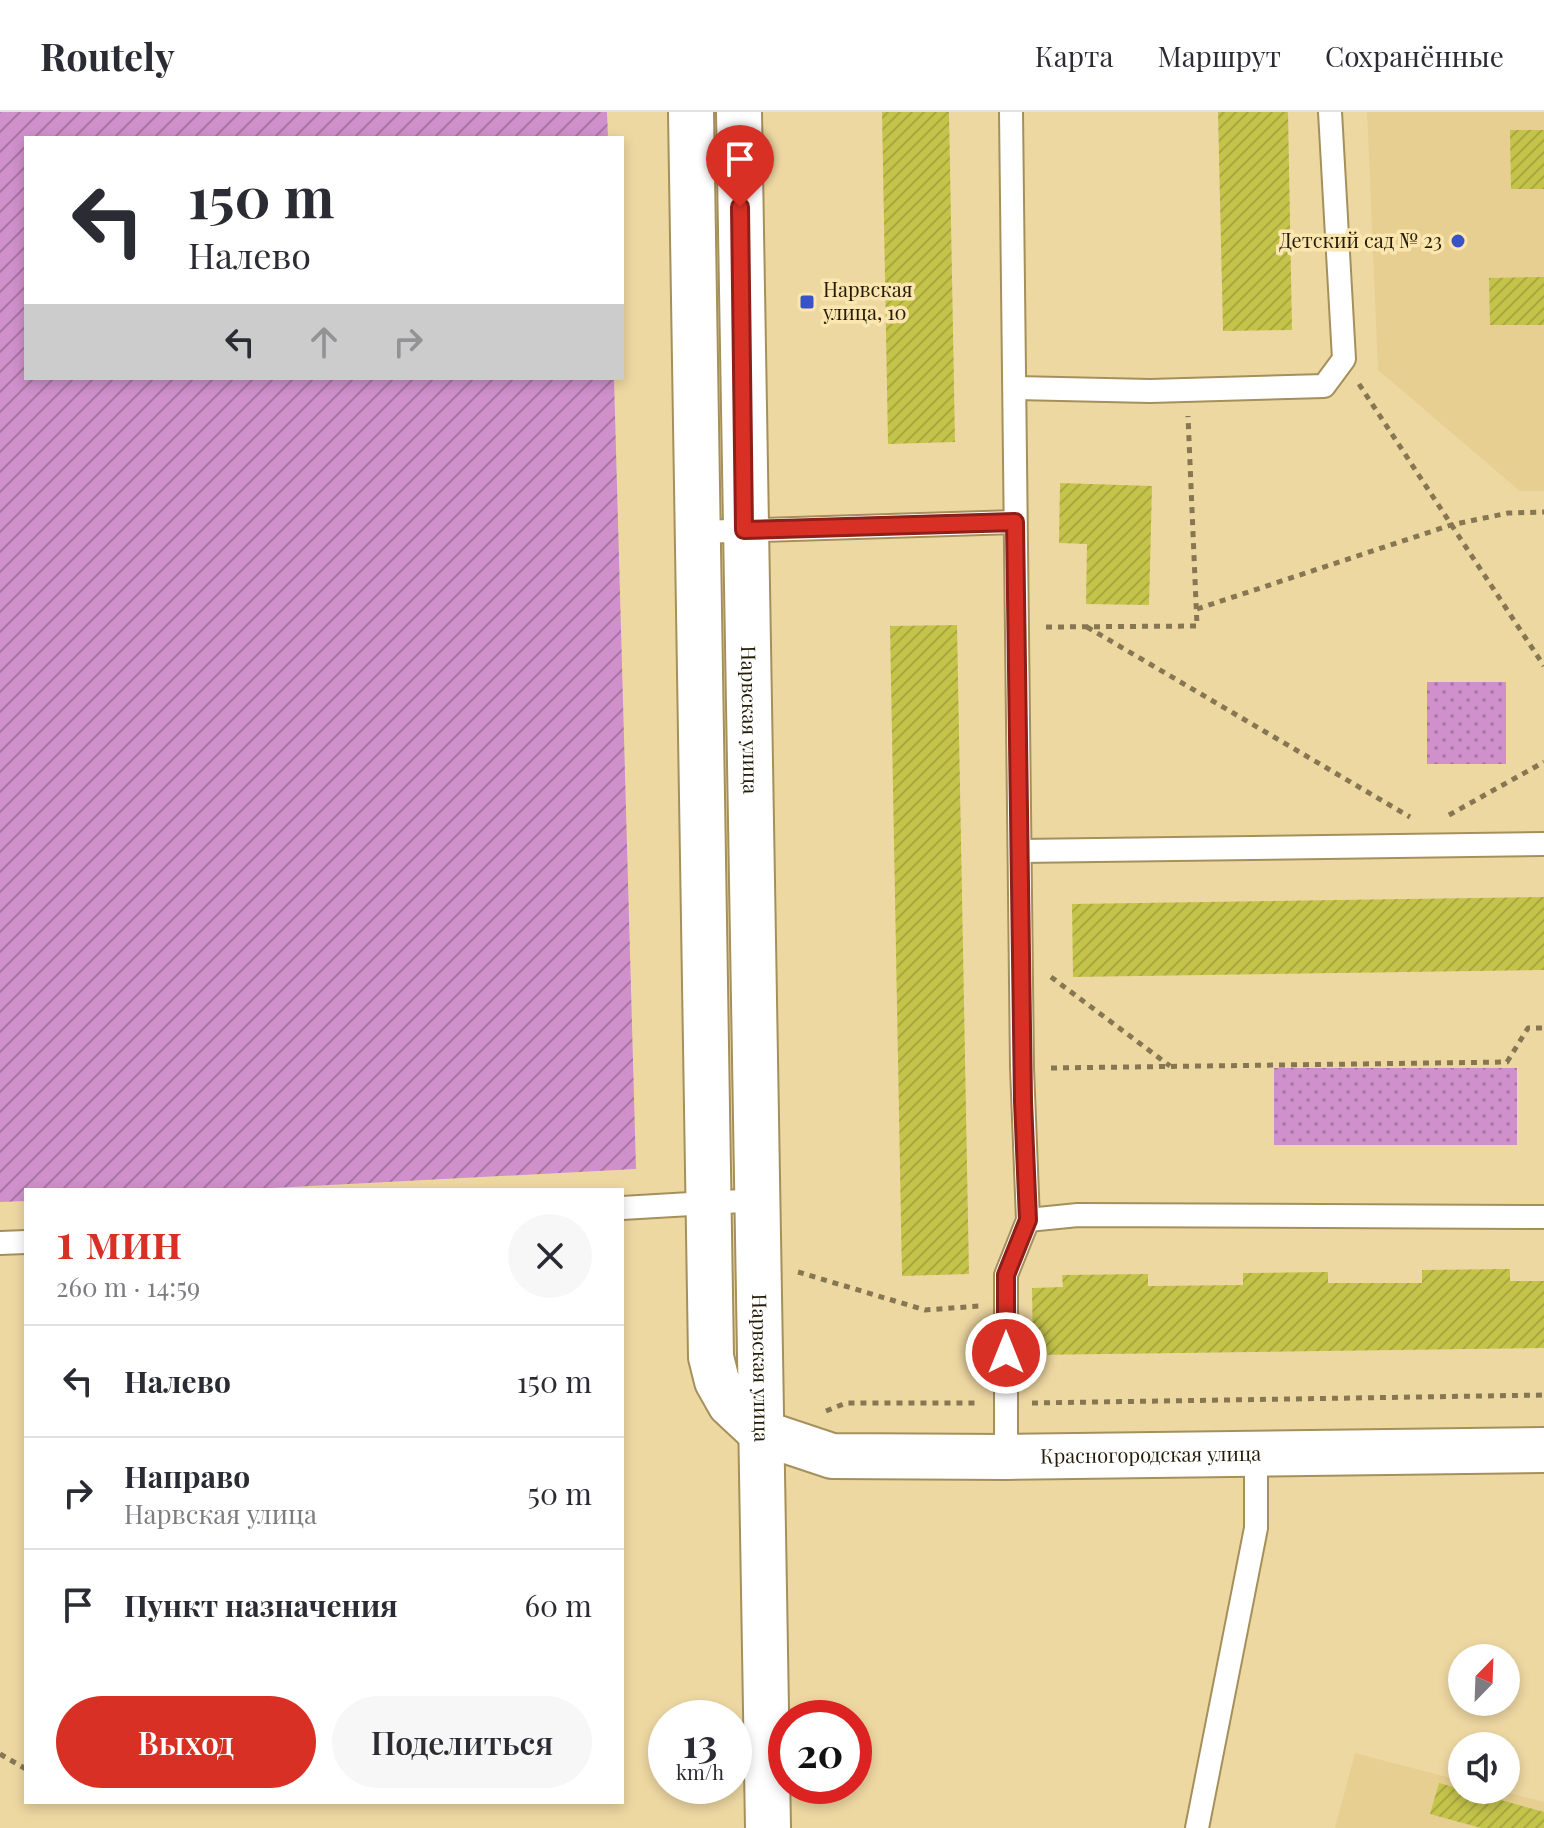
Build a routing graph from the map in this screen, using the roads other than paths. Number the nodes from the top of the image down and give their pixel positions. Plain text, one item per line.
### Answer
1 (691, 112) edge
2 (739, 112) edge
3 (1011, 112) edge
4 (1330, 112) edge
5 (1016, 388) junction
6 (1015, 522) junction
7 (744, 530) junction
8 (698, 532) junction
9 (1544, 844) edge
10 (1020, 851) junction
11 (759, 1200) junction
12 (708, 1204) junction
13 (624, 1208) edge
14 (1544, 1217) edge
15 (1028, 1220) junction
16 (24, 1242) edge
17 (0, 1243) edge
18 (760, 1432) junction
19 (1544, 1450) edge
20 (1256, 1453) junction
21 (1006, 1457) junction
22 (768, 1828) edge
23 (1197, 1828) edge

1 - 8 street, Нарвская улица
2 - 7 street, Нарвская улица
3 - 5 lane
4 - 5 lane
5 - 6 lane
6 - 7 lane
6 - 10 lane
7 - 8 lane
7 - 11 street, Нарвская улица
8 - 12 street, Нарвская улица
9 - 10 lane
10 - 15 lane
11 - 12 lane
11 - 18 street, Нарвская улица
12 - 13 lane
12 - 18 street, Нарвская улица
14 - 15 lane
15 - 21 lane
16 - 17 lane
18 - 21 street, Красногородская улица
18 - 22 street
19 - 20 street, Красногородская улица
20 - 21 street, Красногородская улица
20 - 23 lane

